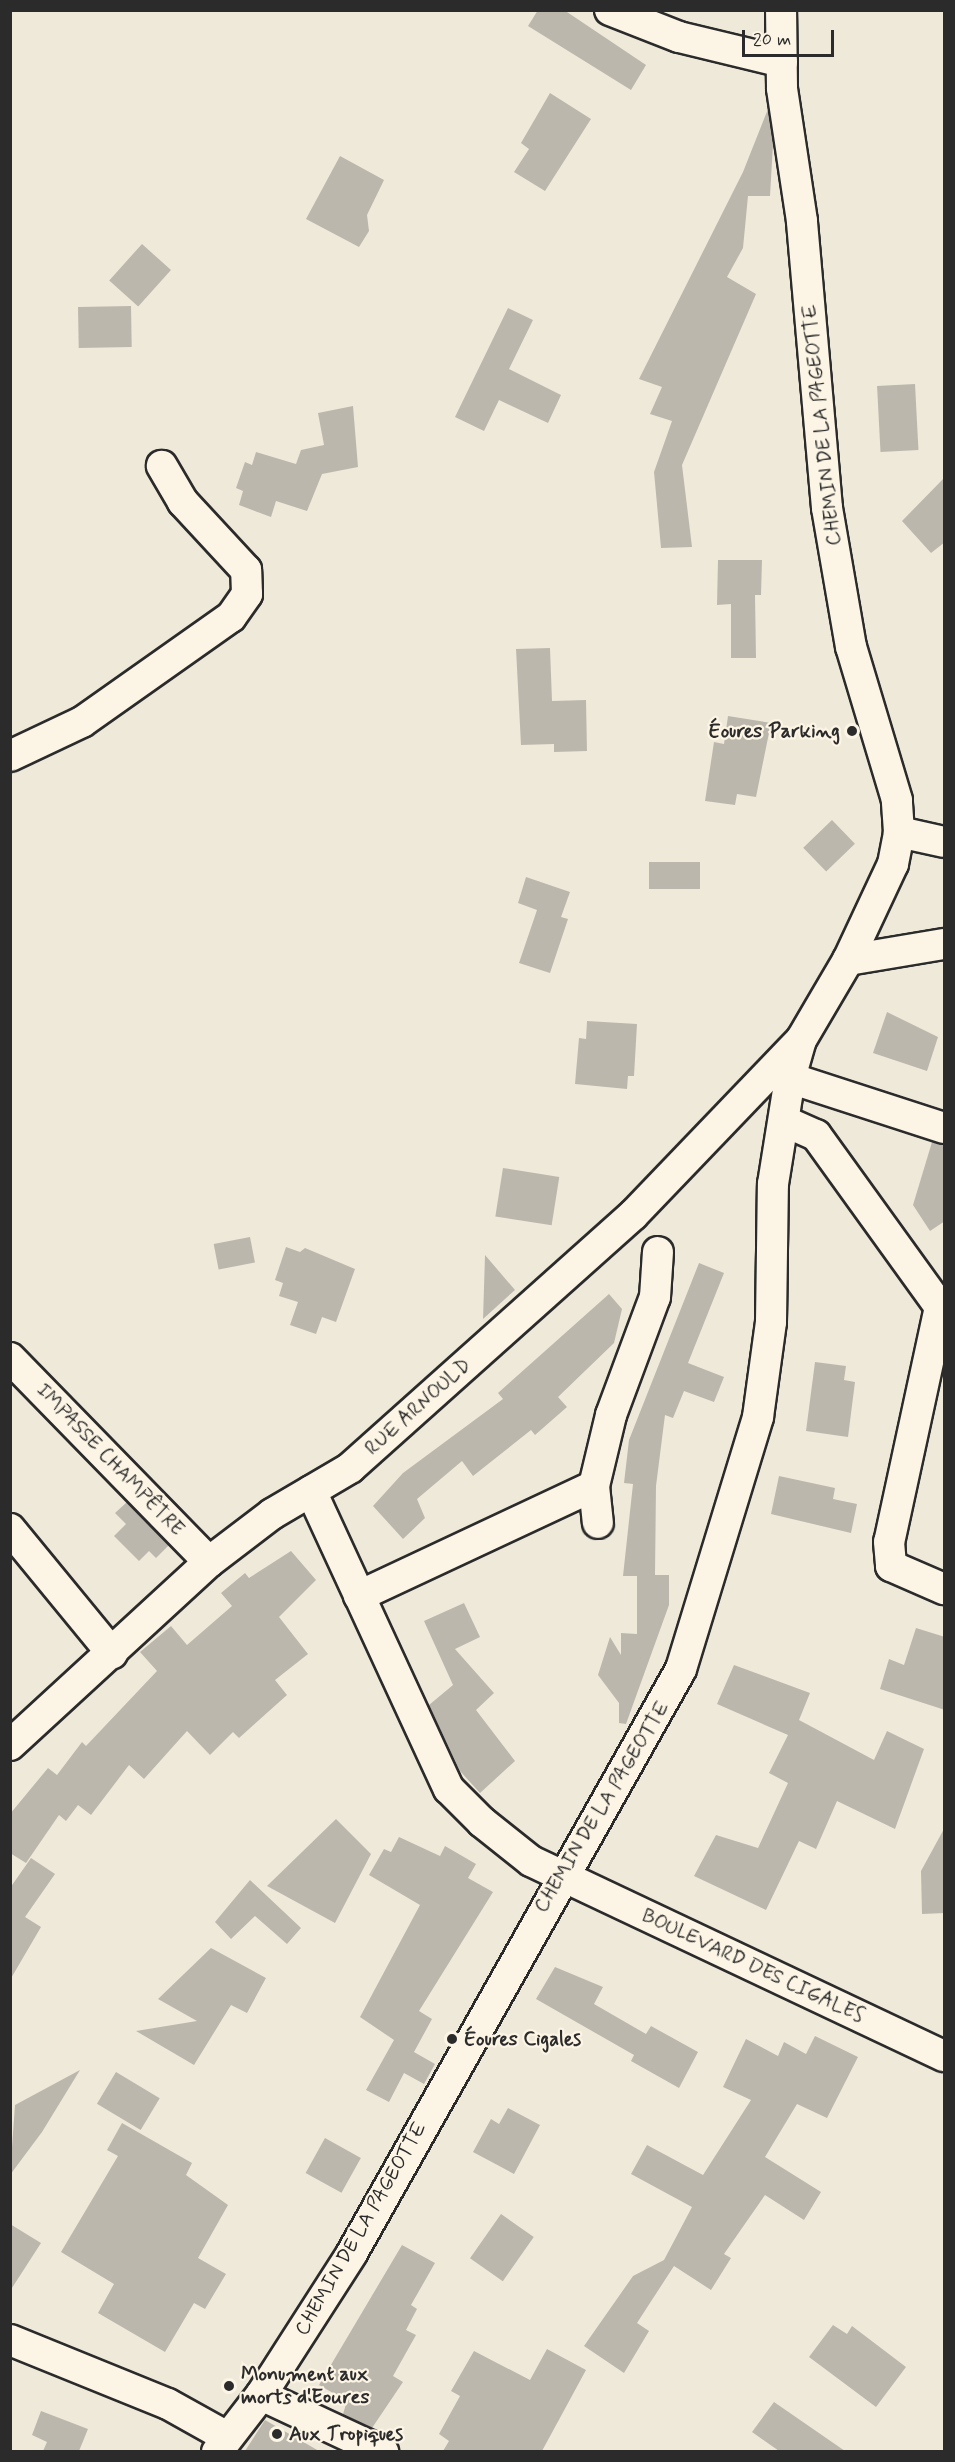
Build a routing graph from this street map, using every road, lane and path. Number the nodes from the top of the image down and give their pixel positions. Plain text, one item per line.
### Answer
1 (610, 10) edge
2 (781, 10) edge
3 (782, 62) junction
4 (162, 466) dead end
5 (10, 756) edge
6 (899, 832) junction
7 (945, 842) edge
8 (945, 944) edge
9 (848, 960) junction
10 (801, 1040) junction
11 (790, 1078) junction
12 (784, 1121) junction
13 (945, 1128) edge
14 (657, 1252) dead end
15 (942, 1308) edge
16 (10, 1358) edge
17 (594, 1486) junction
18 (311, 1491) junction
19 (598, 1522) dead end
20 (10, 1529) edge
21 (209, 1562) junction
22 (945, 1589) edge
23 (359, 1596) junction
24 (112, 1653) junction
25 (10, 1745) edge
26 (562, 1876) junction
27 (945, 2055) edge
28 (10, 2340) edge
29 (261, 2395) junction
30 (222, 2444) edge
31 (377, 2450) edge

1 - 3 street
2 - 3 street, CHEMIN DE LA PAGEOTTE
3 - 6 street, CHEMIN DE LA PAGEOTTE
4 - 5 street
6 - 7 street
6 - 9 street, CHEMIN DE LA PAGEOTTE
8 - 9 street
9 - 10 street, CHEMIN DE LA PAGEOTTE
10 - 11 street, CHEMIN DE LA PAGEOTTE
10 - 18 street, RUE ARNOULD
11 - 12 street, CHEMIN DE LA PAGEOTTE
11 - 13 street
12 - 15 street
12 - 26 street, CHEMIN DE LA PAGEOTTE
14 - 17 street
15 - 22 street
16 - 21 street, IMPASSE CHAMPÊTRE
17 - 19 street
17 - 23 street
18 - 21 street, RUE ARNOULD
18 - 23 street, BOULEVARD DES CIGALES
20 - 24 street
21 - 24 street, RUE ARNOULD
23 - 26 street, BOULEVARD DES CIGALES
24 - 25 street, RUE ARNOULD
26 - 27 street, BOULEVARD DES CIGALES
26 - 29 street, CHEMIN DE LA PAGEOTTE
28 - 30 street
29 - 30 street, CHEMIN DE LA PAGEOTTE
29 - 31 street

